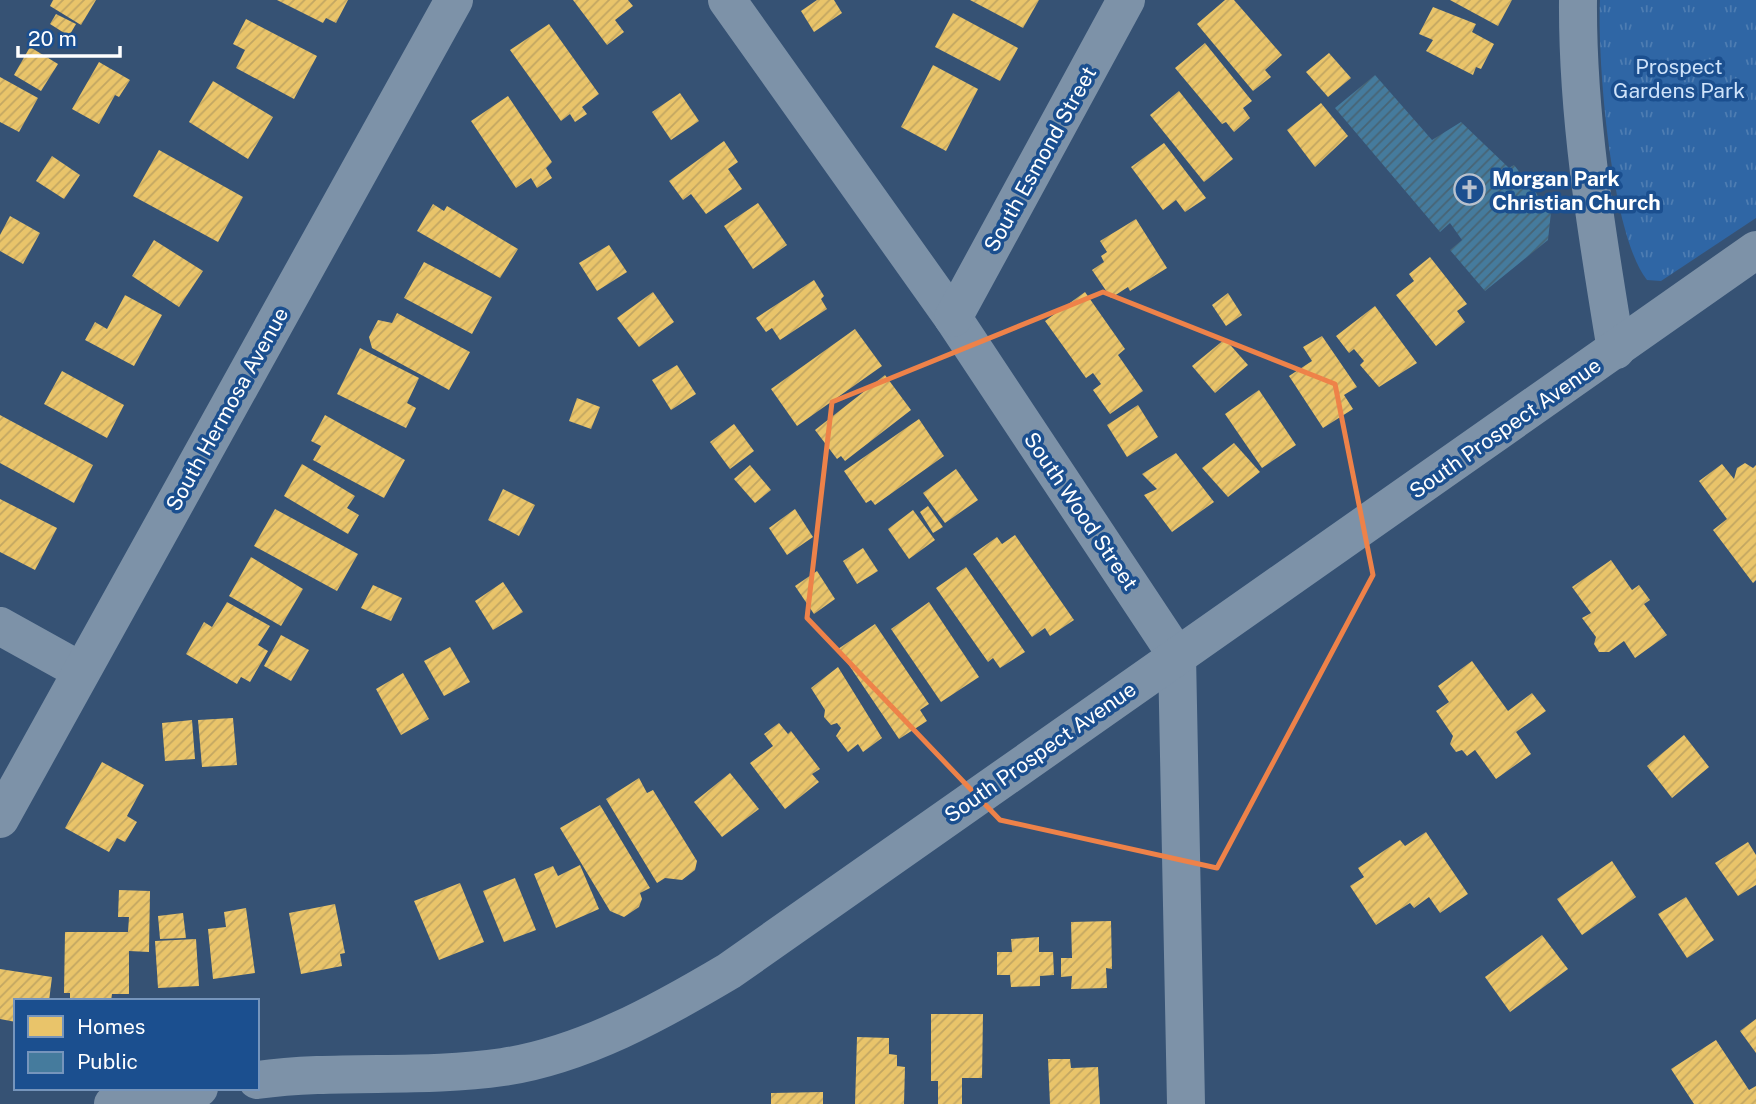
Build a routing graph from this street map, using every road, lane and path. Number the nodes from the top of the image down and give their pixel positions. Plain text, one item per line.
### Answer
1 (454, 0) edge
2 (727, 0) edge
3 (1126, 0) edge
4 (1578, 0) edge
5 (1756, 250) edge
6 (953, 318) junction
7 (1616, 350) junction
8 (0, 625) edge
9 (1177, 656) junction
10 (81, 671) junction
11 (0, 820) edge
12 (259, 1080) edge
13 (185, 1090) edge
14 (113, 1104) edge
15 (1186, 1104) edge

1 - 10 street, South Hermosa Avenue
2 - 6 street, South Wood Street
3 - 6 street, South Esmond Street
4 - 7 street
5 - 7 street, South Prospect Avenue
6 - 9 street, South Wood Street
7 - 9 street, South Prospect Avenue
8 - 10 street
9 - 12 street, South Prospect Avenue
9 - 15 street
10 - 11 street, South Hermosa Avenue
13 - 14 street

